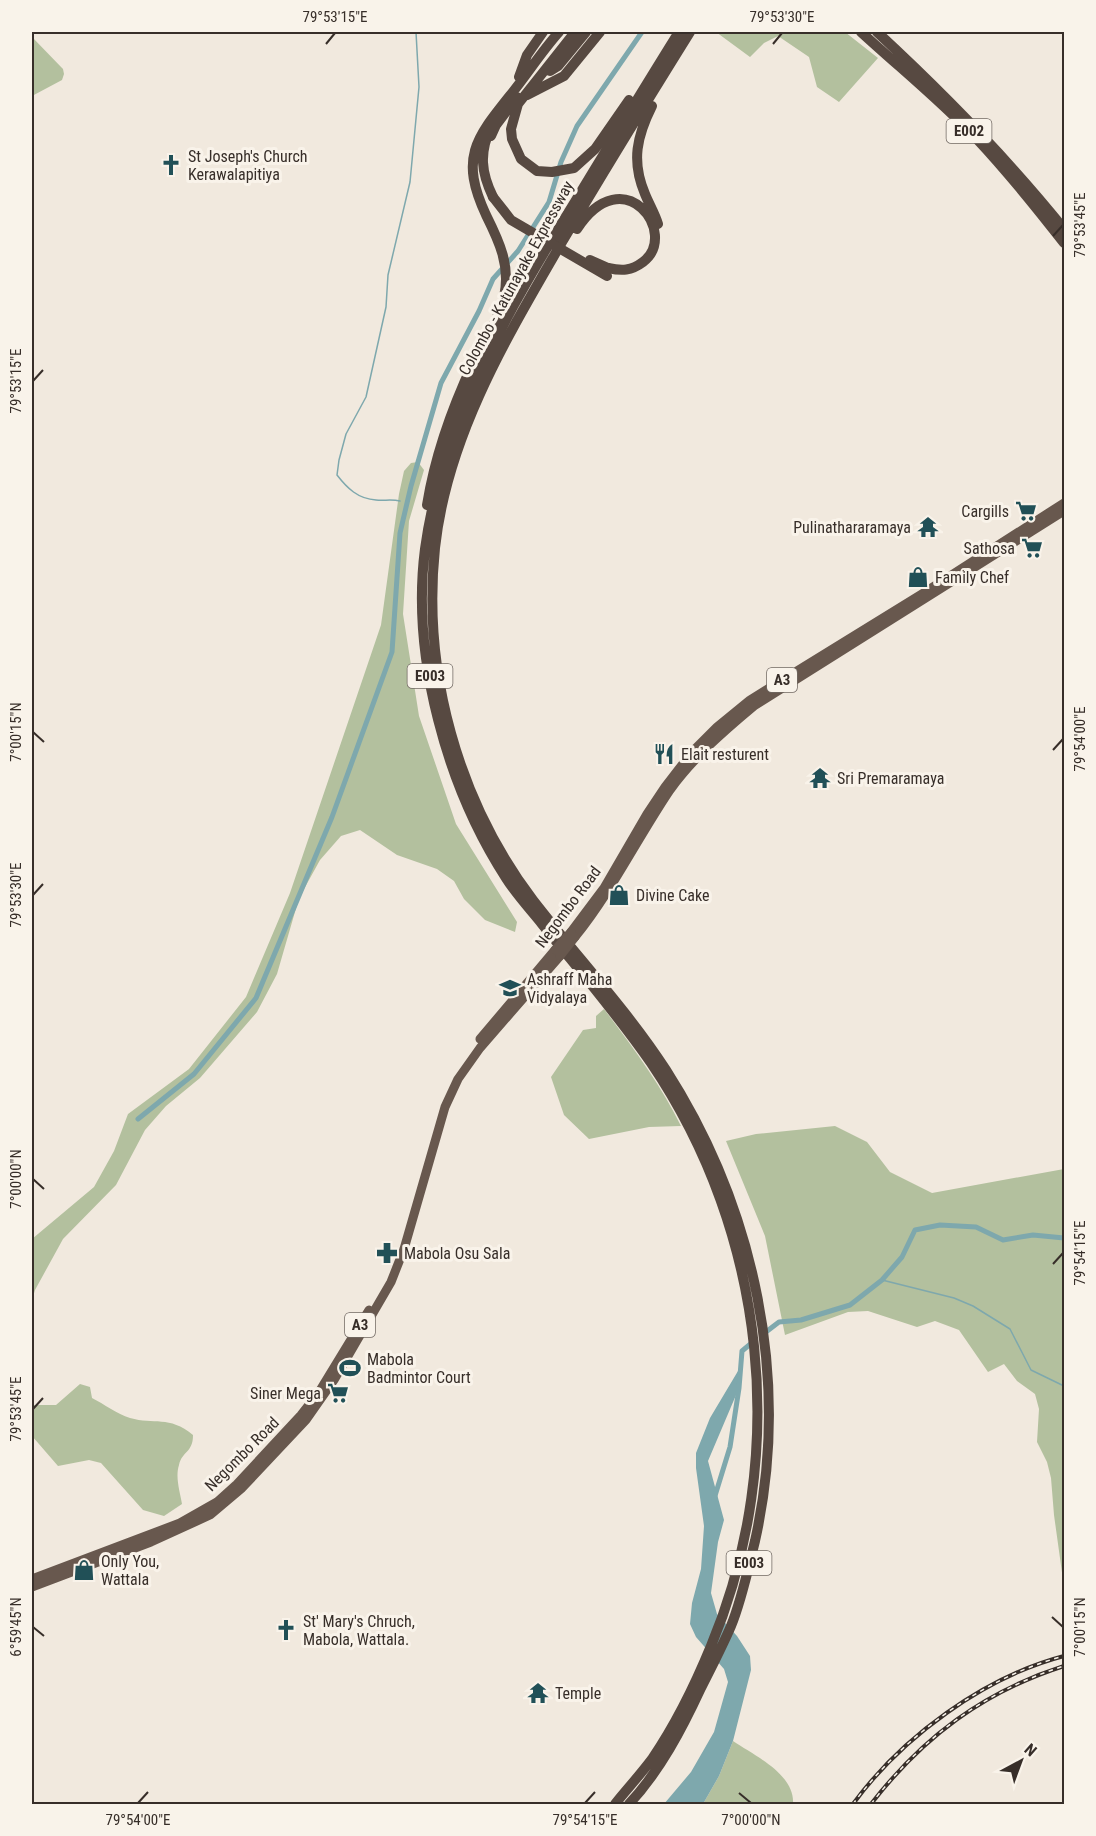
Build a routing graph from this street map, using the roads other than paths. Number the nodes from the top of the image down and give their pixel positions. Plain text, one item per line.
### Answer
1 (543, 32) edge
2 (549, 32) edge
3 (554, 32) edge
4 (559, 32) edge
5 (564, 32) edge
6 (570, 32) edge
7 (575, 32) edge
8 (581, 32) edge
9 (586, 32) edge
10 (596, 32) edge
11 (678, 32) edge
12 (691, 32) edge
13 (862, 32) edge
14 (877, 32) edge
15 (525, 72) junction
16 (537, 82) junction
17 (519, 83) junction
18 (511, 94) junction
19 (495, 196) junction
20 (1065, 229) edge
21 (1065, 243) edge
22 (608, 272) junction
23 (510, 330) junction
24 (1065, 502) edge
25 (1065, 511) edge
26 (425, 549) junction
27 (573, 934) junction
28 (557, 953) junction
29 (753, 1295) junction
30 (32, 1579) edge
31 (32, 1587) edge
32 (615, 1804) edge
33 (629, 1804) edge

1 - 18 highway
2 - 15 highway
3 - 15 highway
4 - 17 highway
5 - 19 highway
6 - 19 highway
7 - 16 highway
8 - 16 highway
9 - 16 highway
10 - 16 highway
10 - 16 highway
11 - 16 highway
11 - 26 highway, Colombo - Katunayake Expressway / E003
12 - 22 highway
12 - 23 highway, Colombo - Katunayake Expressway / E003
13 - 21 highway, E002
14 - 20 highway, E002
15 - 17 highway
17 - 18 highway
18 - 26 highway
19 - 22 highway, bridge
22 - 23 highway
23 - 29 highway, Colombo - Katunayake Expressway / E003
24 - 27 highway, Negombo Road / A3
25 - 27 highway, Negombo Road / A3
26 - 29 highway, Colombo - Katunayake Expressway / E003
27 - 28 highway, Negombo Road / A3, bridge
28 - 30 highway, Negombo Road / A3
28 - 31 highway, Negombo Road / A3
29 - 32 highway, Colombo - Katunayake Expressway / E003
29 - 33 highway, Colombo - Katunayake Expressway / E003

